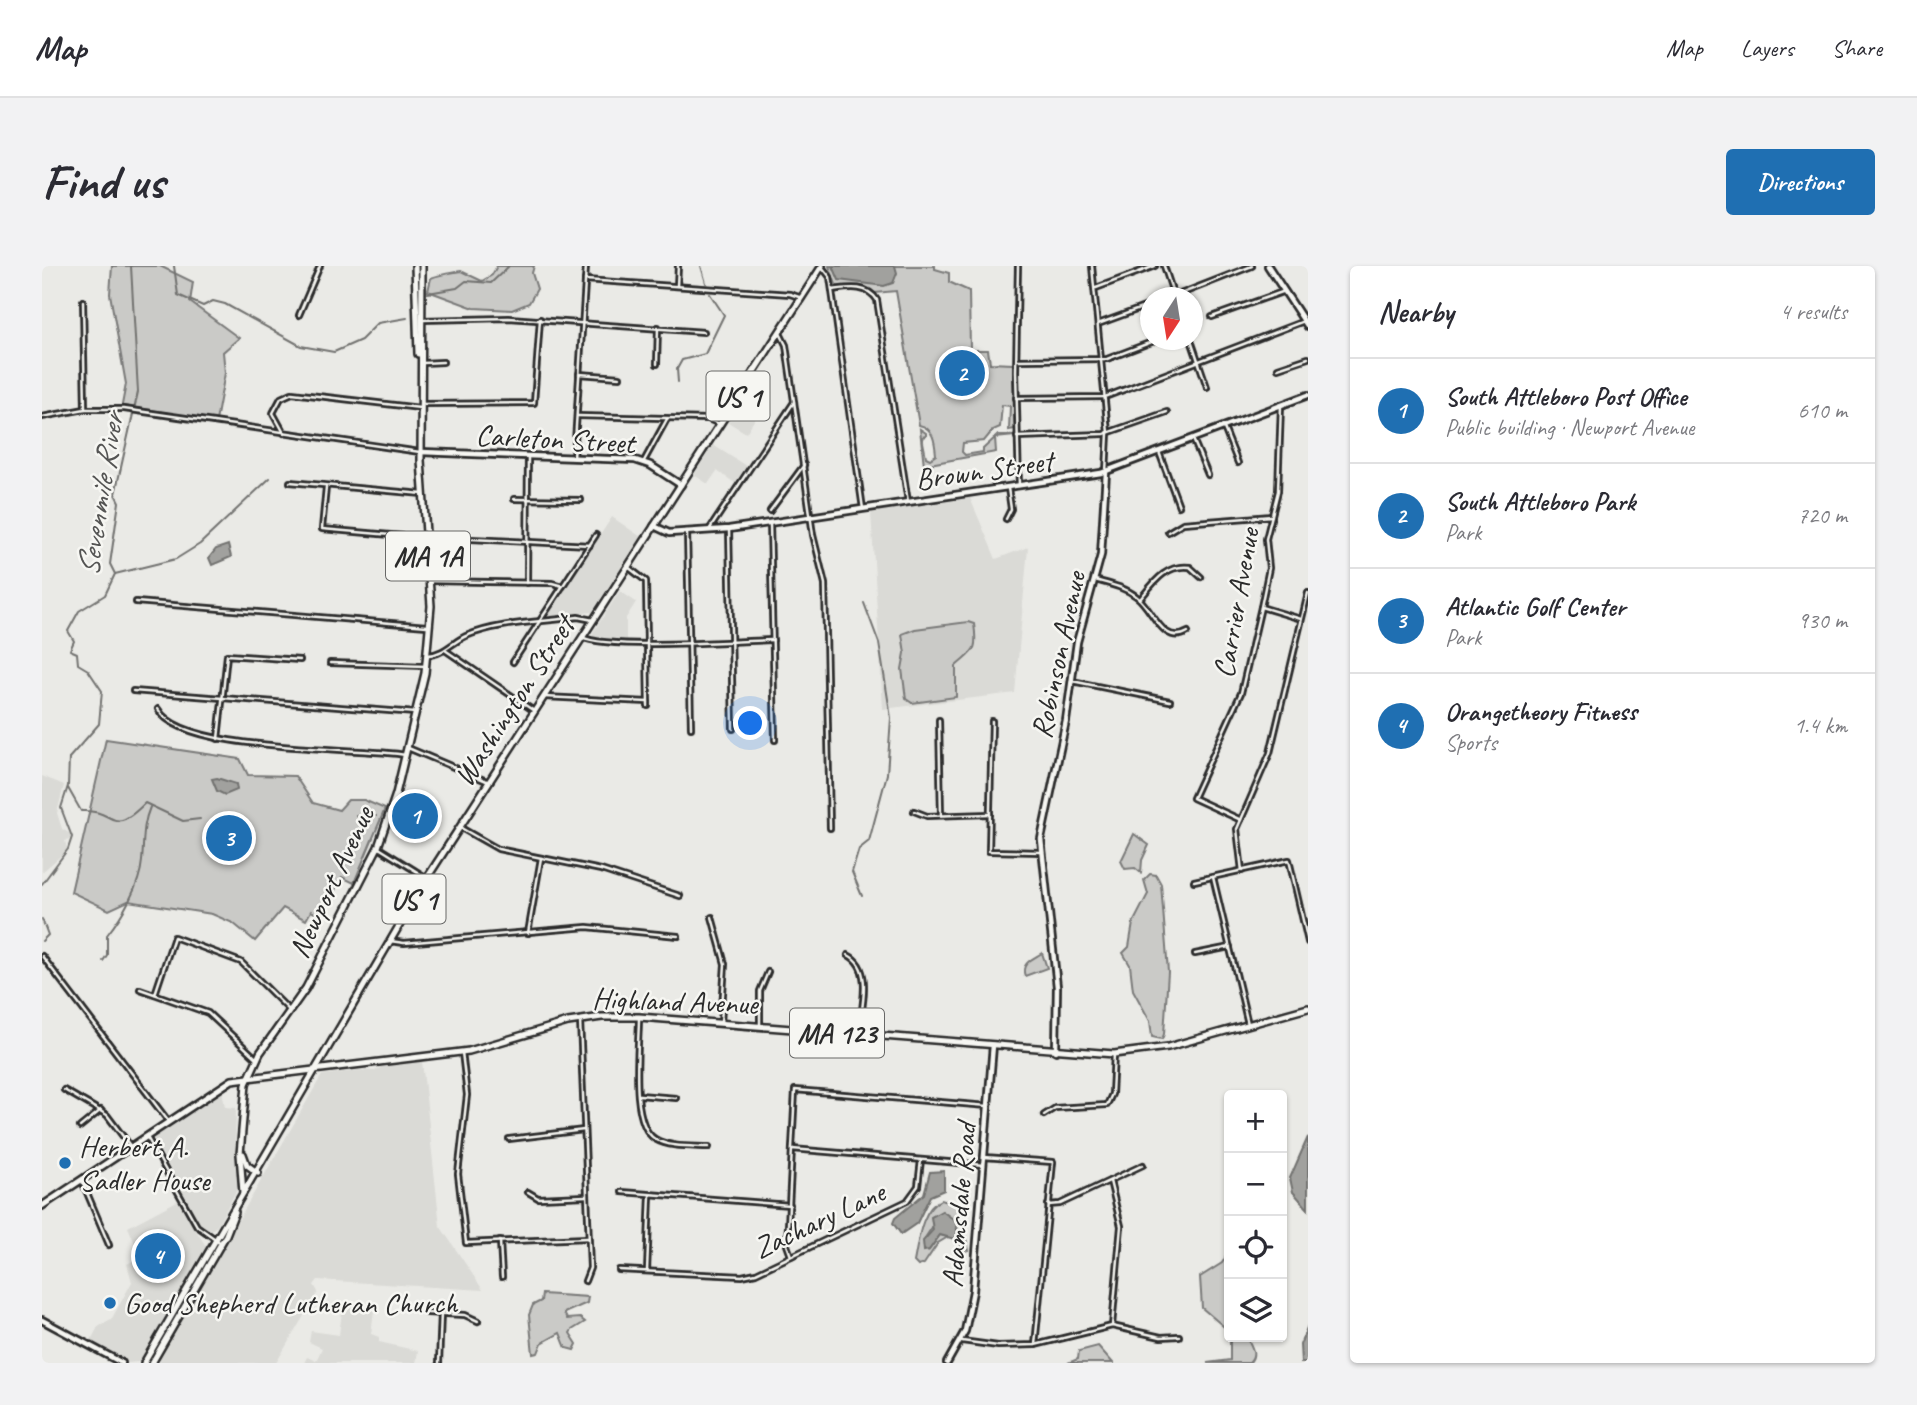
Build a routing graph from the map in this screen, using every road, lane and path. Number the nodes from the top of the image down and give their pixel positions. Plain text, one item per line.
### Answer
1 (320, 266) edge
2 (415, 266) edge
3 (422, 266) edge
4 (586, 266) edge
5 (678, 266) edge
6 (822, 266) edge
7 (1018, 266) edge
8 (1092, 266) edge
9 (1155, 266) edge
10 (1164, 266) edge
11 (1252, 266) edge
12 (1268, 266) edge
13 (585, 280) junction
14 (677, 286) junction
15 (1170, 287) edge
16 (1198, 287) edge
17 (1095, 288) junction
18 (831, 290) junction
19 (1285, 291) junction
20 (802, 299) junction
21 (83, 301) dead end
22 (1140, 309) edge
23 (299, 315) dead end
24 (1212, 317) dead end
25 (540, 319) junction
26 (422, 320) junction
27 (1304, 321) junction
28 (582, 322) junction
29 (1098, 324) junction
30 (658, 327) junction
31 (1308, 327) edge
32 (704, 332) dead end
33 (779, 332) junction
34 (1140, 346) edge
35 (1195, 350) edge
36 (1308, 358) edge
37 (1102, 359) junction
38 (1016, 360) junction
39 (443, 362) dead end
40 (1199, 362) junction
41 (420, 363) junction
42 (657, 364) dead end
43 (1278, 368) dead end
44 (579, 373) junction
45 (620, 377) dead end
46 (1207, 387) dead end
47 (1308, 395) edge
48 (1105, 397) junction
49 (1016, 398) junction
50 (794, 402) junction
51 (1281, 405) junction
52 (420, 406) junction
53 (85, 409) junction
54 (1167, 412) dead end
55 (576, 416) junction
56 (42, 417) edge
57 (667, 418) junction
58 (720, 424) junction
59 (1224, 428) junction
60 (284, 433) junction
61 (1108, 433) junction
62 (1017, 437) junction
63 (1193, 439) junction
64 (421, 452) junction
65 (1159, 452) junction
66 (528, 457) junction
67 (573, 458) junction
68 (643, 462) junction
69 (1238, 463) dead end
70 (804, 465) junction
71 (1106, 472) junction
72 (1208, 475) dead end
73 (290, 482) dead end
74 (681, 485) junction
75 (1019, 486) junction
76 (327, 487) junction
77 (1008, 488) junction
78 (423, 494) junction
79 (514, 499) dead end
80 (528, 499) junction
81 (581, 500) dead end
82 (908, 502) junction
83 (1179, 506) dead end
84 (863, 509) junction
85 (770, 511) dead end
86 (1272, 516) junction
87 (811, 517) junction
88 (1006, 519) dead end
89 (770, 523) junction
90 (654, 526) junction
91 (729, 529) junction
92 (709, 530) junction
93 (687, 531) junction
94 (1168, 532) dead end
95 (596, 535) dead end
96 (427, 538) junction
97 (471, 540) dead end
98 (527, 541) junction
99 (590, 545) junction
100 (628, 567) junction
101 (1201, 577) dead end
102 (1094, 580) junction
103 (430, 581) junction
104 (527, 583) junction
105 (563, 586) junction
106 (1308, 593) edge
107 (1140, 599) junction
108 (136, 602) dead end
109 (1261, 607) junction
110 (1301, 619) junction
111 (593, 620) junction
112 (540, 623) junction
113 (430, 627) junction
114 (1188, 632) dead end
115 (582, 637) junction
116 (773, 640) junction
117 (731, 641) junction
118 (648, 642) junction
119 (690, 642) junction
120 (444, 649) junction
121 (428, 655) junction
122 (300, 660) dead end
123 (513, 662) dead end
124 (330, 663) dead end
125 (426, 666) junction
126 (1072, 681) junction
127 (133, 691) dead end
128 (544, 697) junction
129 (222, 698) junction
130 (1170, 701) dead end
131 (158, 709) dead end
132 (534, 712) junction
133 (416, 713) junction
134 (939, 720) dead end
135 (992, 721) dead end
136 (691, 728) dead end
137 (733, 729) dead end
138 (218, 739) junction
139 (775, 740) dead end
140 (408, 747) junction
141 (406, 755) junction
142 (489, 782) junction
143 (914, 811) dead end
144 (990, 814) junction
145 (941, 815) junction
146 (1241, 820) junction
147 (460, 827) junction
148 (830, 828) dead end
149 (378, 848) junction
150 (1041, 852) junction
151 (541, 858) junction
152 (1242, 871) junction
153 (1213, 877) junction
154 (427, 878) junction
155 (1194, 881) dead end
156 (680, 896) dead end
157 (712, 917) dead end
158 (528, 933) junction
159 (678, 936) dead end
160 (390, 942) junction
161 (1308, 942) edge
162 (1230, 947) junction
163 (1195, 954) dead end
164 (848, 955) dead end
165 (42, 956) edge
166 (768, 972) dead end
167 (140, 989) dead end
168 (155, 994) junction
169 (1308, 1008) edge
170 (292, 1011) junction
171 (639, 1017) junction
172 (580, 1020) junction
173 (721, 1024) junction
174 (1248, 1025) junction
175 (760, 1027) junction
176 (859, 1034) junction
177 (993, 1045) junction
178 (1056, 1051) junction
179 (462, 1052) junction
180 (1114, 1054) junction
181 (257, 1059) junction
182 (317, 1070) junction
183 (249, 1077) junction
184 (64, 1090) dead end
185 (639, 1095) junction
186 (676, 1098) dead end
187 (988, 1105) junction
188 (101, 1110) junction
189 (1044, 1115) dead end
190 (169, 1122) junction
191 (80, 1127) dead end
192 (584, 1130) junction
193 (147, 1137) junction
194 (509, 1139) dead end
195 (242, 1142) junction
196 (131, 1147) junction
197 (709, 1147) dead end
198 (792, 1149) junction
199 (985, 1157) junction
200 (921, 1160) junction
201 (984, 1165) junction
202 (1143, 1165) dead end
203 (258, 1173) junction
204 (82, 1181) junction
205 (1110, 1181) junction
206 (528, 1192) dead end
207 (622, 1192) dead end
208 (650, 1195) junction
209 (587, 1196) junction
210 (241, 1199) junction
211 (790, 1205) junction
212 (1048, 1205) junction
213 (42, 1206) edge
214 (237, 1206) junction
215 (588, 1238) junction
216 (215, 1239) junction
217 (500, 1241) junction
218 (221, 1243) junction
219 (109, 1245) dead end
220 (791, 1256) junction
221 (619, 1270) dead end
222 (647, 1271) junction
223 (502, 1277) dead end
224 (585, 1281) dead end
225 (427, 1313) dead end
226 (440, 1313) junction
227 (42, 1320) edge
228 (478, 1321) dead end
229 (1112, 1326) junction
230 (1179, 1336) dead end
231 (962, 1341) junction
232 (1035, 1345) junction
233 (122, 1363) edge
234 (144, 1363) edge
235 (152, 1363) edge
236 (439, 1363) edge
237 (947, 1363) edge

1 - 23 street
2 - 41 main road, Newport Avenue / MA 1A
3 - 26 main road, Newport Avenue / MA 1A
4 - 13 street
5 - 14 street
6 - 18 street
6 - 20 main road, Washington Street / US 1
7 - 38 street
8 - 17 street, Robinson Avenue
9 - 17 street
10 - 15 street
11 - 16 street
12 - 19 street
13 - 14 street
13 - 28 street
14 - 20 street
17 - 29 street, Robinson Avenue
18 - 82 street
18 - 84 street
19 - 24 street
19 - 27 street
20 - 33 main road, Washington Street / US 1
21 - 53 street
22 - 29 street
25 - 26 street
25 - 28 street
25 - 52 street
26 - 41 main road, Newport Avenue / MA 1A
27 - 31 street
27 - 40 street
28 - 30 street
28 - 44 street
29 - 37 street, Robinson Avenue
30 - 32 street
30 - 42 street
33 - 50 street
33 - 58 main road, Washington Street / US 1
34 - 37 street
35 - 40 street
36 - 43 street
37 - 38 street
37 - 48 street, Robinson Avenue
38 - 49 street
39 - 41 street
40 - 46 street
40 - 48 street
41 - 52 main road, Newport Avenue / MA 1A
44 - 45 street
44 - 55 street
47 - 51 street, Brown Street
48 - 49 street
48 - 61 street, Robinson Avenue
49 - 62 street
50 - 70 street
50 - 92 street
51 - 59 street, Brown Street
51 - 86 street, Carrier Avenue
52 - 60 street
52 - 64 main road, Newport Avenue / MA 1A
53 - 56 street
53 - 60 street
54 - 61 street
55 - 57 street
55 - 67 street
57 - 58 street
57 - 68 street
58 - 74 main road, Washington Street / US 1
59 - 63 street, Brown Street
59 - 69 street
60 - 64 street
61 - 62 street
61 - 71 street, Robinson Avenue
62 - 75 street
63 - 65 street, Brown Street
63 - 72 street
64 - 66 street, Carleton Street
64 - 78 main road, Newport Avenue / MA 1A
65 - 71 street, Brown Street
65 - 83 street
66 - 67 street, Carleton Street
66 - 80 street
67 - 68 street, Carleton Street
68 - 74 street, Carleton Street
70 - 85 street
70 - 87 street
71 - 75 street, Brown Street
71 - 102 street, Robinson Avenue
73 - 76 street
74 - 90 main road, Washington Street / US 1
75 - 77 street, Brown Street
76 - 78 street
76 - 96 street
77 - 82 street, Brown Street
77 - 88 street
78 - 96 main road, Newport Avenue / MA 1A
79 - 80 street
80 - 81 street
80 - 98 street
82 - 84 street, Brown Street
84 - 87 street, Brown Street
86 - 94 street
86 - 109 street, Carrier Avenue
87 - 89 street, Brown Street
87 - 148 street
89 - 91 street, Brown Street
89 - 116 street
90 - 93 street, Brown Street
90 - 100 main road, Washington Street / US 1
91 - 92 street, Brown Street
91 - 117 street
92 - 93 street, Brown Street
93 - 119 street
95 - 99 street
96 - 103 main road, Newport Avenue / MA 1A
97 - 98 street
98 - 99 street
98 - 104 street
99 - 105 street
100 - 111 main road, Washington Street / US 1
100 - 118 street
101 - 107 street
102 - 107 street
102 - 126 street, Robinson Avenue
103 - 104 street
103 - 113 main road, Newport Avenue / MA 1A
104 - 105 street
105 - 112 street
106 - 110 street
107 - 114 street
108 - 113 street
109 - 110 street
109 - 146 street, Carrier Avenue
110 - 146 street
111 - 112 street
111 - 115 main road, Washington Street / US 1
112 - 120 street
112 - 123 street
113 - 121 main road, Newport Avenue / MA 1A
115 - 118 street
115 - 128 main road, Washington Street / US 1
116 - 117 street
116 - 139 street
117 - 119 street
117 - 137 street
118 - 119 street
118 - 128 street
119 - 136 street
120 - 121 street
120 - 132 street
121 - 125 main road, Newport Avenue / MA 1A
122 - 129 street
124 - 125 street
125 - 133 main road, Newport Avenue / MA 1A
126 - 130 street
126 - 150 street, Robinson Avenue
127 - 129 street
128 - 132 main road, Washington Street / US 1
129 - 133 street
129 - 138 street
131 - 138 street
132 - 142 main road, Washington Street / US 1
133 - 140 main road, Newport Avenue / MA 1A
134 - 145 street
135 - 144 street
138 - 141 street
140 - 141 main road, Newport Avenue / MA 1A
140 - 142 street
141 - 149 main road, Newport Avenue / MA 1A
142 - 147 main road, Washington Street / US 1
143 - 145 street
144 - 145 street
144 - 150 street
146 - 152 street
147 - 151 street
147 - 154 main road, Washington Street / US 1
149 - 154 street
149 - 170 main road, Newport Avenue / MA 1A
150 - 178 street, Robinson Avenue
151 - 156 street
151 - 158 street
152 - 153 street
152 - 161 street
153 - 155 street
153 - 162 street
154 - 160 main road, Washington Street / US 1
157 - 173 street
158 - 159 street
158 - 160 street
160 - 182 main road, Washington Street / US 1
162 - 163 street
162 - 174 street
164 - 176 street
165 - 190 street
166 - 175 street
167 - 168 street
168 - 170 street
168 - 181 street
169 - 174 main road, Highland Avenue / MA 123
170 - 181 main road, Newport Avenue / MA 1A
171 - 172 main road, Highland Avenue / MA 123
171 - 173 main road, Highland Avenue / MA 123
171 - 185 street
172 - 179 main road, Highland Avenue / MA 123
172 - 192 street
173 - 175 main road, Highland Avenue / MA 123
174 - 180 main road, Highland Avenue / MA 123
175 - 176 main road, Highland Avenue / MA 123
176 - 177 main road, Highland Avenue / MA 123
177 - 178 main road, Highland Avenue / MA 123
177 - 187 street, Adamsdale Road
178 - 180 main road, Highland Avenue / MA 123
179 - 182 main road, Highland Avenue / MA 123
179 - 217 street
180 - 189 street
181 - 183 main road, Newport Avenue / MA 1A
182 - 183 main road, Highland Avenue / MA 123
182 - 203 main road, Washington Street / US 1
183 - 190 main road, MA 123
183 - 195 main road, MA 1A
184 - 188 street
185 - 186 street
185 - 197 street
187 - 198 street
187 - 199 street, Adamsdale Road
188 - 191 street
188 - 196 street
190 - 193 main road, MA 123
192 - 194 street
192 - 209 street
193 - 196 main road, MA 123
193 - 216 street
195 - 203 main road, MA 1A
195 - 210 main road, MA 1A
196 - 204 main road, MA 123
198 - 200 street
198 - 211 street
199 - 201 street, Adamsdale Road
199 - 212 street
200 - 201 street
200 - 220 street, Zachary Lane
201 - 231 street, Adamsdale Road
202 - 205 street
203 - 210 main road, Washington Street / US 1
204 - 213 main road, MA 123
204 - 219 street
205 - 212 street
205 - 229 street
206 - 209 street
207 - 208 street
208 - 211 street
208 - 222 street
209 - 215 street
210 - 214 main road, Washington Street / US 1
211 - 220 street
212 - 232 street
214 - 216 main road, Washington Street / US 1
214 - 218 main road, Washington Street / US 1
215 - 217 street
215 - 224 street
216 - 218 street
216 - 234 main road, Washington Street / US 1
217 - 223 street
218 - 235 main road, Washington Street / US 1
220 - 222 street, Zachary Lane
221 - 222 street, Zachary Lane
225 - 226 street
226 - 228 street
226 - 236 street
227 - 233 street
229 - 230 street
229 - 232 street
231 - 232 street
231 - 237 street, Adamsdale Road

